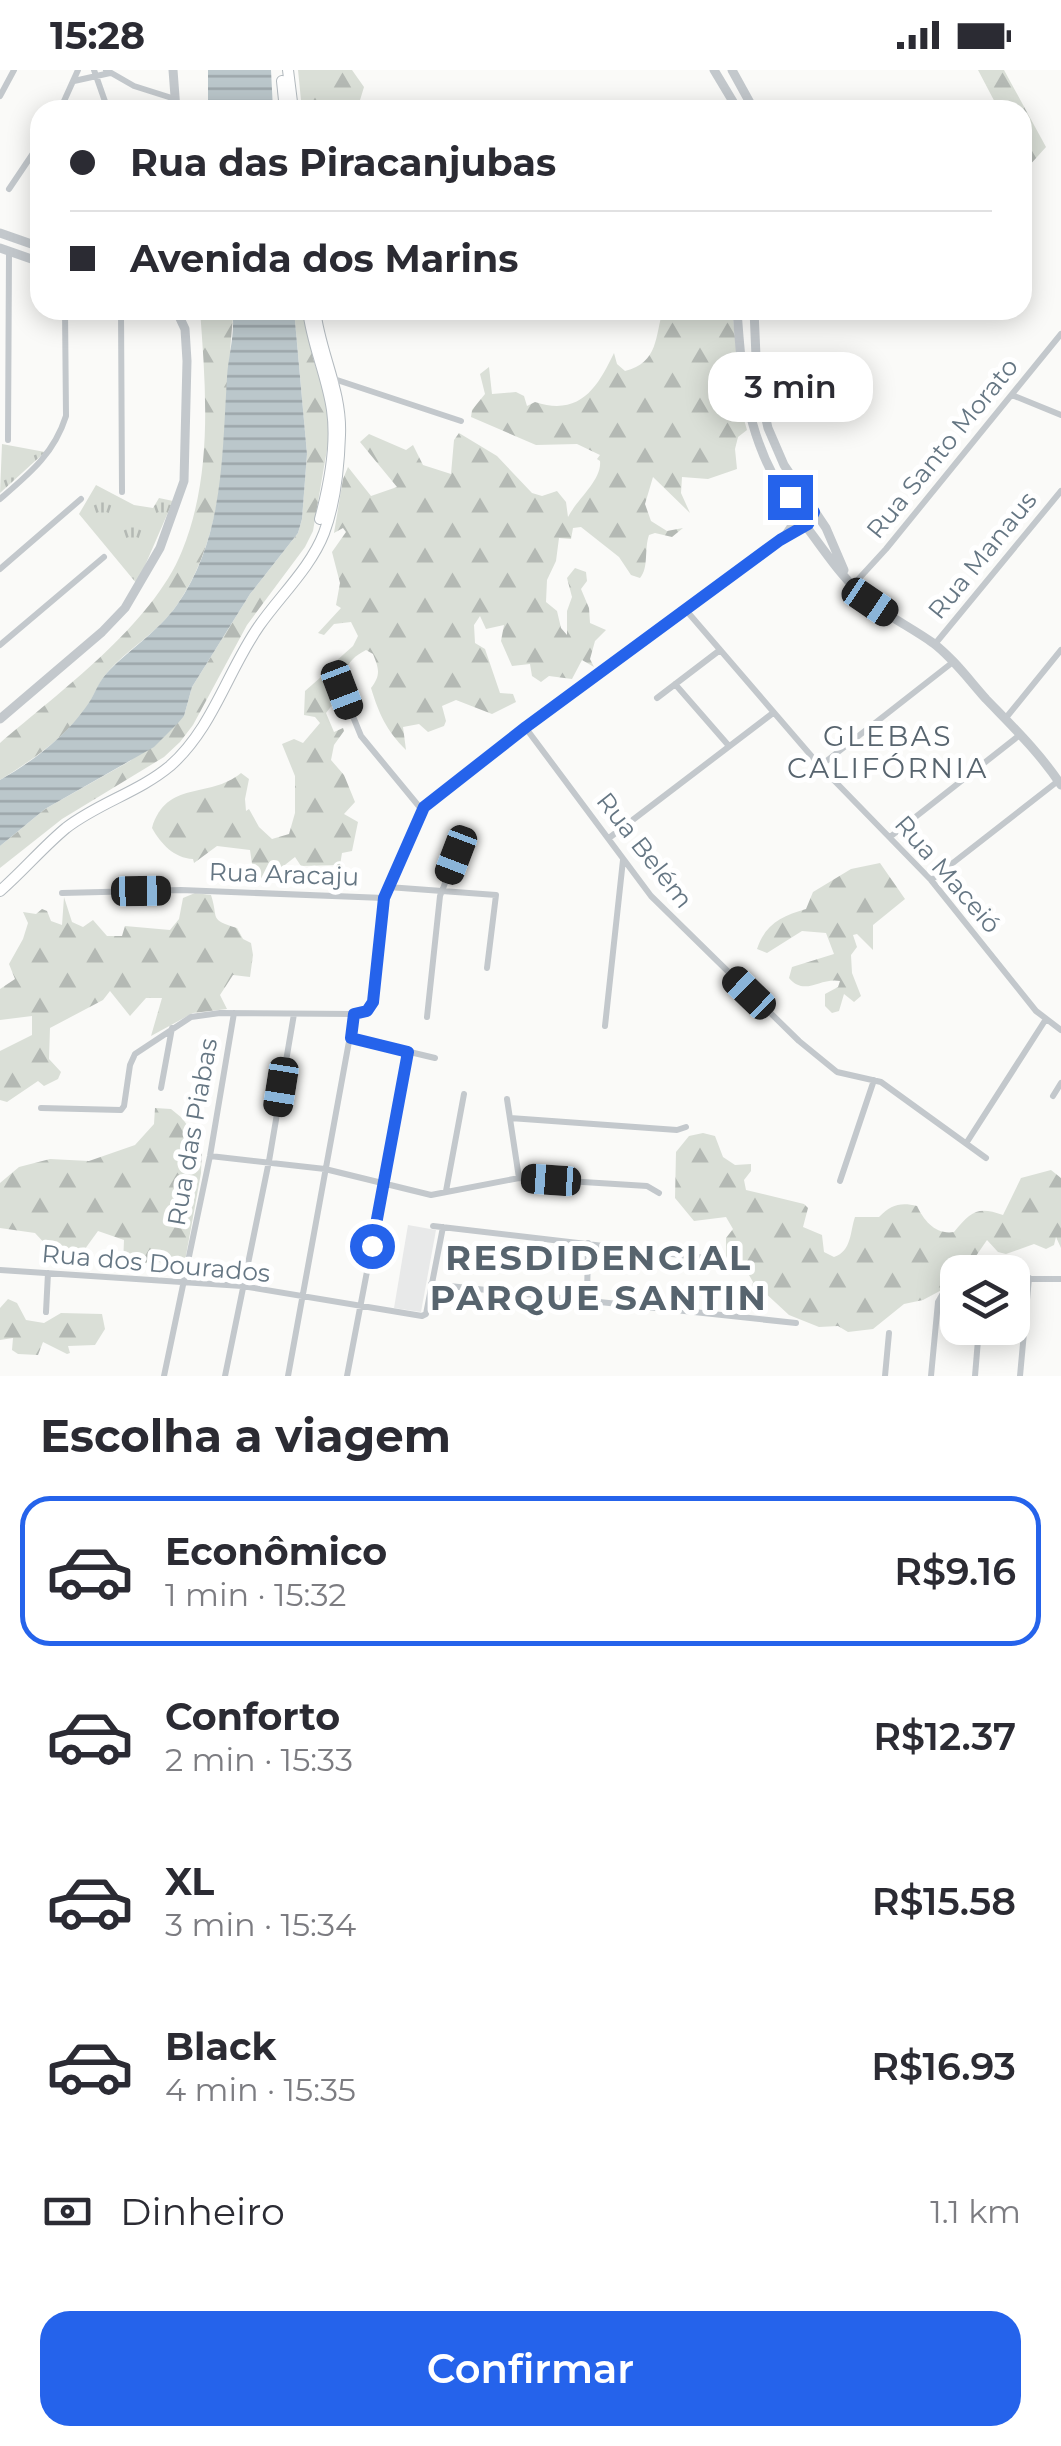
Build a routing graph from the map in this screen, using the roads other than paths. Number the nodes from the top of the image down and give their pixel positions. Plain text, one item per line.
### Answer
1 (14, 70) edge
2 (78, 70) edge
3 (173, 70) edge
4 (285, 70) edge
5 (714, 70) edge
6 (732, 70) edge
7 (108, 71) edge
8 (95, 74) edge
9 (73, 82) junction
10 (0, 96) edge
11 (65, 100) edge
12 (104, 100) edge
13 (166, 100) edge
14 (175, 100) edge
15 (288, 100) edge
16 (732, 100) edge
17 (748, 100) edge
18 (30, 158) edge
19 (9, 189) dead end
20 (2, 234) edge
21 (30, 243) edge
22 (3, 249) edge
23 (30, 258) edge
24 (64, 320) edge
25 (121, 320) edge
26 (180, 320) edge
27 (189, 320) edge
28 (313, 320) edge
29 (739, 320) edge
30 (755, 320) edge
31 (185, 329) junction
32 (1061, 334) edge
33 (329, 377) junction
34 (1012, 395) junction
35 (1061, 415) edge
36 (461, 420) dead end
37 (8, 440) dead end
38 (1061, 491) edge
39 (122, 492) dead end
40 (800, 493) junction
41 (0, 499) edge
42 (82, 500) dead end
43 (792, 510) junction
44 (814, 512) junction
45 (805, 525) junction
46 (780, 540) junction
47 (104, 557) dead end
48 (0, 569) edge
49 (853, 585) junction
50 (685, 609) junction
51 (935, 644) junction
52 (0, 645) edge
53 (720, 650) junction
54 (1061, 650) edge
55 (953, 662) junction
56 (333, 668) dead end
57 (675, 684) junction
58 (657, 698) dead end
59 (773, 712) junction
60 (1005, 718) junction
61 (0, 720) edge
62 (526, 727) junction
63 (1021, 734) junction
64 (729, 746) junction
65 (820, 766) junction
66 (1060, 783) edge
67 (422, 810) junction
68 (890, 837) junction
69 (609, 838) junction
70 (456, 855) dead end
71 (623, 860) junction
72 (931, 880) junction
73 (0, 882) edge
74 (388, 887) junction
75 (0, 891) edge
76 (442, 891) junction
77 (62, 892) dead end
78 (384, 898) junction
79 (487, 968) dead end
80 (234, 1013) junction
81 (294, 1013) junction
82 (354, 1014) junction
83 (427, 1017) dead end
84 (1046, 1019) junction
85 (604, 1026) dead end
86 (172, 1027) junction
87 (1061, 1030) edge
88 (351, 1038) junction
89 (408, 1052) junction
90 (436, 1058) dead end
91 (874, 1080) junction
92 (1061, 1082) edge
93 (161, 1088) dead end
94 (464, 1094) dead end
95 (1053, 1096) dead end
96 (508, 1099) dead end
97 (41, 1108) dead end
98 (510, 1118) junction
99 (686, 1128) dead end
100 (967, 1142) junction
101 (210, 1156) junction
102 (986, 1158) dead end
103 (269, 1161) junction
104 (325, 1169) junction
105 (519, 1178) junction
106 (840, 1181) dead end
107 (383, 1182) junction
108 (446, 1192) junction
109 (659, 1193) dead end
110 (432, 1226) dead end
111 (443, 1227) junction
112 (588, 1242) junction
113 (722, 1260) dead end
114 (0, 1270) edge
115 (48, 1272) junction
116 (1030, 1278) edge
117 (1061, 1279) edge
118 (184, 1282) junction
119 (431, 1284) junction
120 (242, 1286) junction
121 (302, 1298) junction
122 (940, 1298) edge
123 (587, 1300) junction
124 (361, 1308) junction
125 (46, 1312) dead end
126 (796, 1323) dead end
127 (888, 1333) dead end
128 (977, 1345) edge
129 (1023, 1345) edge
130 (164, 1376) edge
131 (225, 1376) edge
132 (288, 1376) edge
133 (348, 1376) edge
134 (885, 1376) edge
135 (931, 1376) edge
136 (974, 1376) edge
137 (1020, 1376) edge

1 - 10 street
2 - 9 street
3 - 14 street
4 - 15 main road
5 - 16 street
6 - 17 street
7 - 8 street
7 - 13 street
8 - 9 street
8 - 12 street
9 - 11 street
18 - 19 street
20 - 21 street
20 - 22 street
22 - 23 street
22 - 37 street
24 - 41 street
25 - 39 street
26 - 31 street
27 - 31 street
28 - 33 main road
29 - 43 street
30 - 40 street
31 - 61 street
32 - 34 street, Rua Santo Morato
33 - 36 street
33 - 73 main road
33 - 75 main road
34 - 35 street
34 - 49 street, Rua Santo Morato
38 - 51 street, Rua Manaus
40 - 43 street
40 - 44 street
42 - 48 street
43 - 45 street
43 - 46 street
44 - 45 street
44 - 49 street
45 - 46 street
45 - 49 street
46 - 50 street
47 - 52 street
49 - 51 street
50 - 53 street, Rua Maceió
50 - 62 street
51 - 55 street
53 - 57 street
53 - 59 street, Rua Maceió
54 - 60 street
55 - 60 street
55 - 65 street
56 - 67 street
57 - 58 street
57 - 64 street
59 - 64 street
59 - 65 street, Rua Maceió
60 - 63 street
62 - 67 street
62 - 69 street, Rua Belém
63 - 66 street
63 - 68 street
64 - 69 street
65 - 68 street, Rua Maceió
66 - 72 street
67 - 74 street
68 - 72 street, Rua Maceió
69 - 71 street, Rua Belém
70 - 76 street
71 - 85 street
71 - 91 street, Rua Belém
72 - 84 street, Rua Maceió
74 - 76 street
74 - 78 street
76 - 79 street
76 - 83 street
77 - 78 street, Rua Aracaju
78 - 82 street
80 - 81 street
80 - 86 street
80 - 101 street, Rua das Piabas
81 - 82 street
81 - 103 street
82 - 88 street
84 - 87 street, Rua Maceió
84 - 100 street
86 - 93 street
86 - 97 street
88 - 89 street
88 - 104 street
89 - 90 street
89 - 107 street
91 - 100 street, Rua Belém
91 - 106 street
92 - 95 street
94 - 108 street
96 - 98 street
98 - 99 street
98 - 105 street
100 - 102 street, Rua Belém
101 - 103 street
101 - 118 street, Rua das Piabas
103 - 104 street
103 - 120 street
104 - 107 street
104 - 121 street
105 - 108 street
105 - 109 street
107 - 108 street
107 - 124 street
110 - 111 street
111 - 112 street
111 - 119 street
112 - 113 street
112 - 123 street
114 - 115 street, Rua dos Dourados
115 - 118 street, Rua dos Dourados
115 - 125 street
116 - 117 street
118 - 120 street, Rua dos Dourados
118 - 130 street, Rua das Piabas
119 - 123 street
119 - 124 street, Rua dos Dourados
120 - 121 street, Rua dos Dourados
120 - 131 street
121 - 124 street, Rua dos Dourados
121 - 132 street
122 - 135 street
123 - 126 street
124 - 133 street
127 - 134 street
128 - 136 street
129 - 137 street

